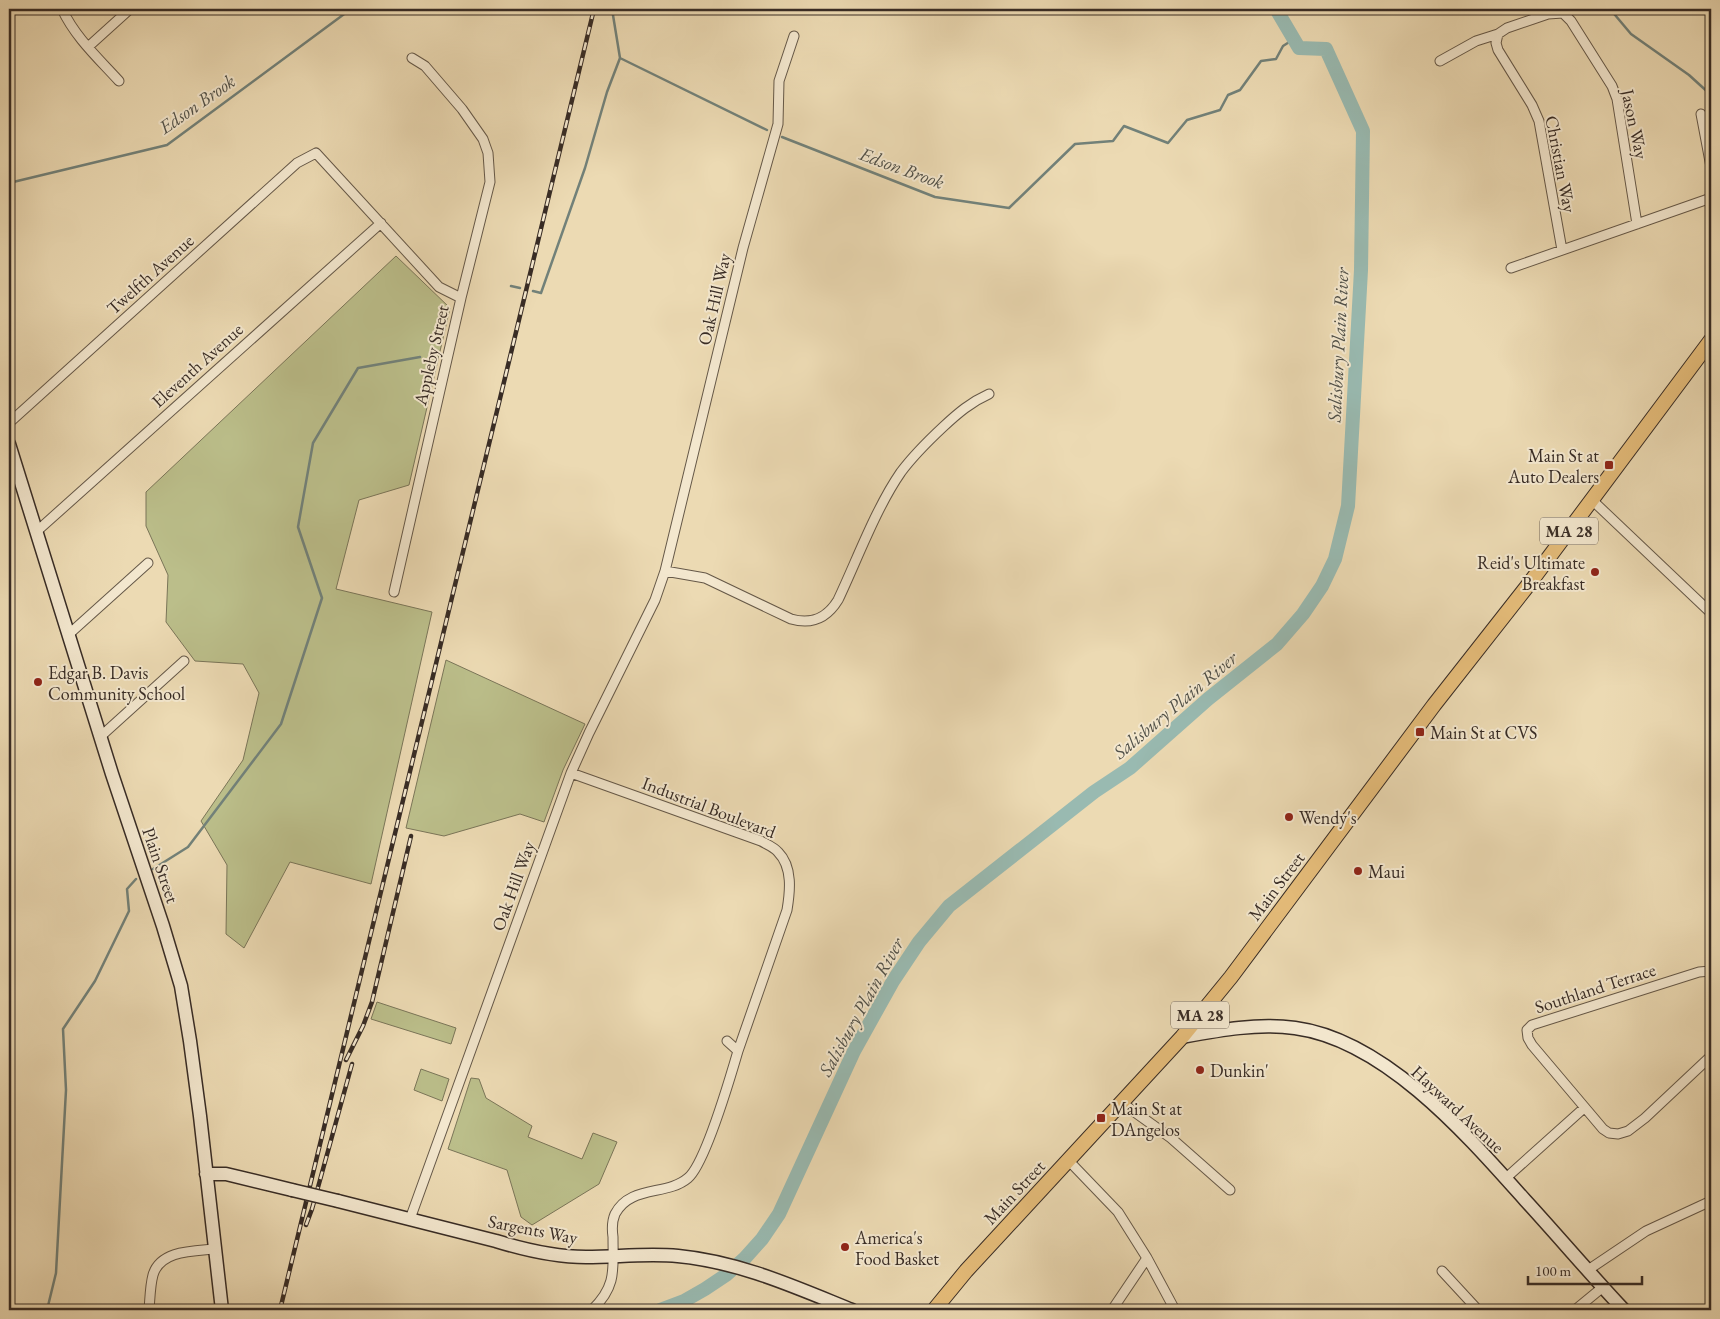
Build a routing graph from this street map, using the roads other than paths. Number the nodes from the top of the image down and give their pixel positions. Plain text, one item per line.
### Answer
1 (62, 9) edge
2 (130, 9) edge
3 (1498, 34) junction
4 (794, 36) dead end
5 (88, 48) junction
6 (412, 58) dead end
7 (1440, 61) dead end
8 (119, 81) dead end
9 (1701, 114) dead end
10 (316, 153) joint
11 (1711, 167) edge
12 (1711, 198) edge
13 (381, 223) junction
14 (1637, 224) junction
15 (1562, 250) junction
16 (1511, 268) dead end
17 (461, 298) junction
18 (1711, 340) edge
19 (990, 394) dead end
20 (9, 423) edge
21 (9, 444) edge
22 (1592, 500) junction
23 (36, 532) junction
24 (148, 563) dead end
25 (665, 571) junction
26 (394, 592) dead end
27 (1711, 613) edge
28 (68, 635) junction
29 (184, 661) dead end
30 (100, 737) junction
31 (571, 773) junction
32 (1711, 970) edge
33 (1197, 1019) junction
34 (1218, 1031) junction
35 (1182, 1038) junction
36 (727, 1041) dead end
37 (738, 1051) junction
38 (1711, 1056) edge
39 (1122, 1103) junction
40 (1584, 1108) junction
41 (1069, 1160) junction
42 (206, 1174) junction
43 (1506, 1178) junction
44 (1230, 1190) dead end
45 (1711, 1201) edge
46 (410, 1219) junction
47 (214, 1249) junction
48 (613, 1256) junction
49 (1147, 1258) junction
50 (1588, 1270) junction
51 (1442, 1271) dead end
52 (1603, 1287) junction
53 (149, 1310) edge
54 (222, 1310) edge
55 (592, 1310) edge
56 (852, 1310) edge
57 (934, 1310) edge
58 (1112, 1310) edge
59 (1175, 1310) edge
60 (1478, 1310) edge
61 (1575, 1310) edge
62 (1624, 1310) edge

1 - 5 street
2 - 5 street
3 - 7 street
3 - 14 street, Jason Way
3 - 15 street, Christian Way
4 - 25 street, Oak Hill Way
5 - 8 street
6 - 17 street
9 - 11 street
10 - 13 street, Appleby Street
10 - 20 street, Twelfth Avenue
12 - 14 street
13 - 17 street, Appleby Street
13 - 23 street, Eleventh Avenue
14 - 15 street
15 - 16 street
17 - 26 street, Appleby Street
18 - 22 main road, Main Street / MA 28
19 - 25 street
21 - 23 main road, Plain Street
22 - 27 street
22 - 33 main road, Main Street / MA 28
23 - 28 main road, Plain Street
24 - 28 street
25 - 31 street, Oak Hill Way
28 - 30 main road, Plain Street
29 - 30 street
30 - 42 main road, Plain Street
31 - 37 street, Industrial Boulevard
31 - 46 street, Oak Hill Way
32 - 40 street, Southland Terrace
33 - 34 main road
33 - 35 main road, Main Street / MA 28
34 - 35 main road, Hayward Avenue
34 - 43 main road, Hayward Avenue
35 - 39 main road, Main Street / MA 28
36 - 37 street
37 - 48 street, Industrial Boulevard
38 - 40 street, Southland Terrace
39 - 41 main road, Main Street / MA 28
39 - 44 street
40 - 43 street
41 - 49 street
41 - 57 main road, Main Street / MA 28
42 - 46 main road, Sargents Way, bridge
42 - 47 main road, Plain Street
43 - 50 main road, Hayward Avenue
45 - 50 street
46 - 48 main road, Sargents Way
47 - 53 street
47 - 54 main road, Plain Street
48 - 55 street, Industrial Boulevard
48 - 56 main road, Sargents Way
49 - 58 street
49 - 59 street
50 - 52 main road, Hayward Avenue
51 - 60 street
52 - 61 street
52 - 62 main road, Hayward Avenue

